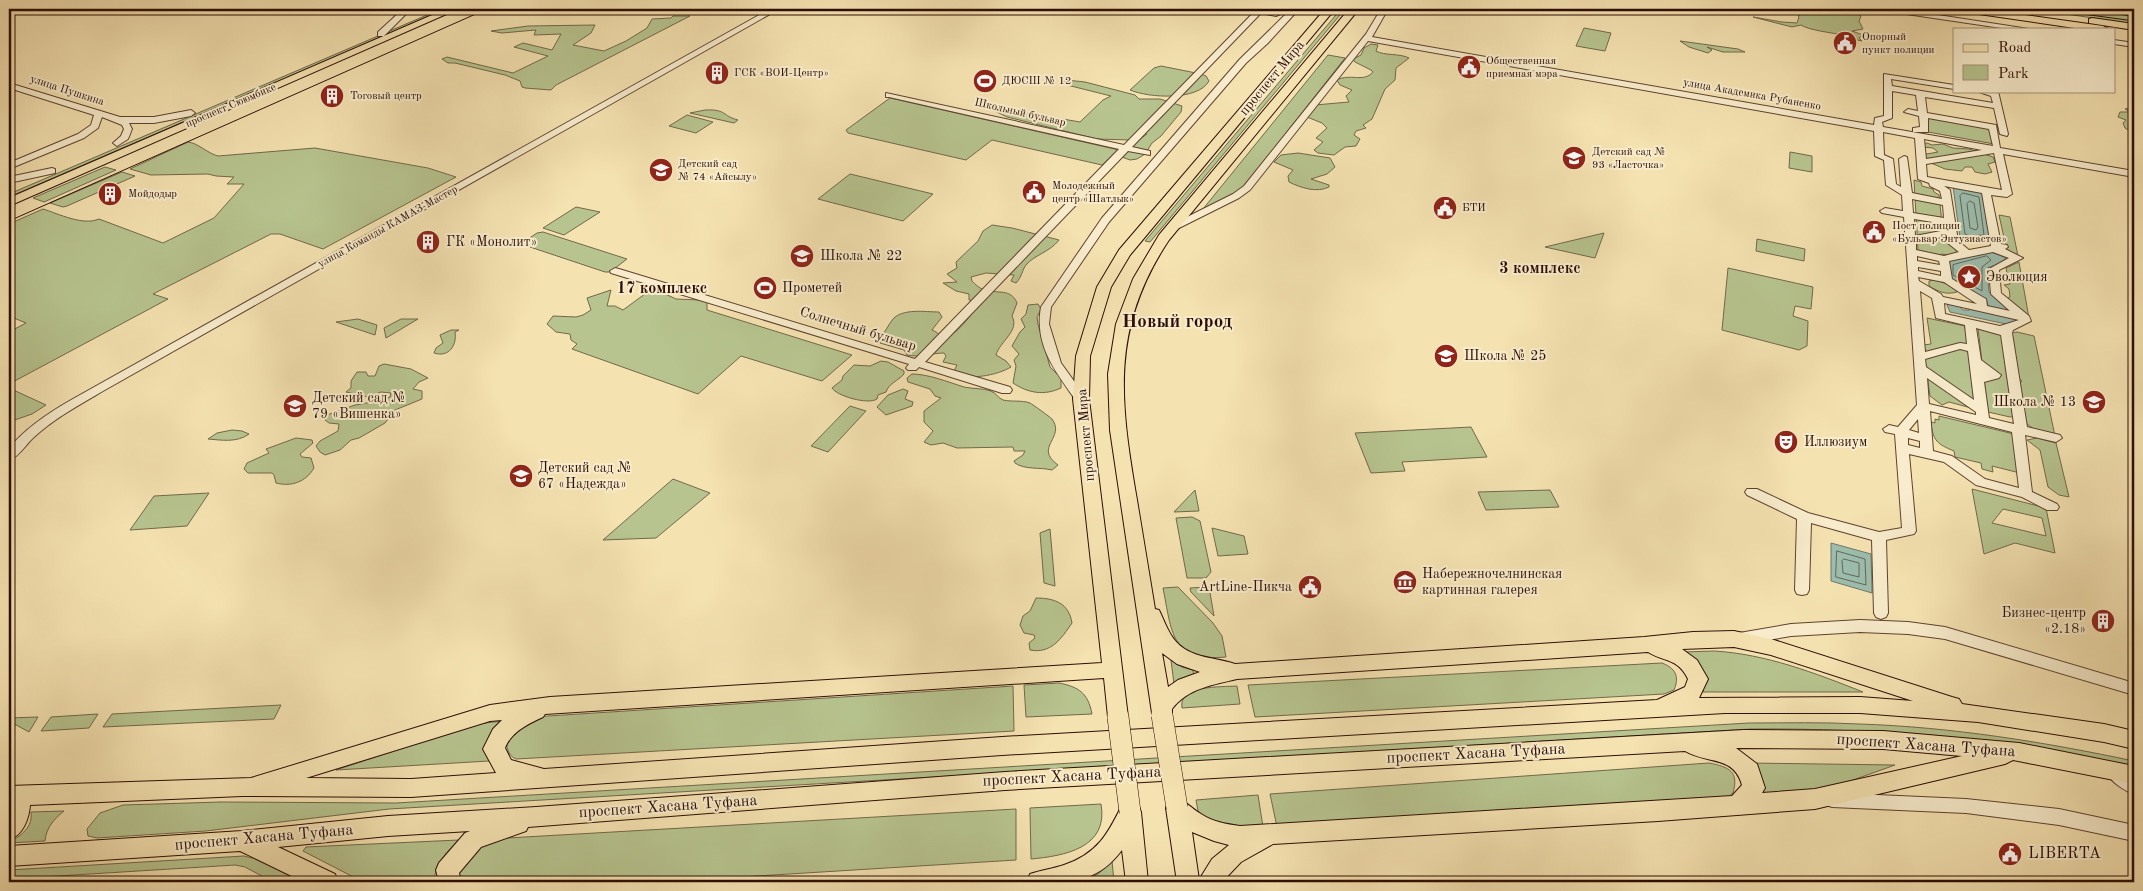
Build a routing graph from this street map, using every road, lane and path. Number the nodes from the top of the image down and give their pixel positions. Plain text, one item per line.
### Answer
1 (407, 9) edge
2 (439, 9) edge
3 (453, 9) edge
4 (775, 9) edge
5 (1248, 9) edge
6 (1295, 9) edge
7 (1330, 9) edge
8 (1354, 9) edge
9 (1384, 9) edge
10 (1886, 9) edge
11 (1965, 9) edge
12 (2008, 9) edge
13 (2100, 9) edge
14 (1260, 10) edge
15 (1276, 14) dead end
16 (2134, 14) edge
17 (2134, 27) edge
18 (2018, 28) edge
19 (2096, 28) edge
20 (2116, 30) edge
21 (2134, 33) edge
22 (381, 34) junction
23 (1366, 38) junction
24 (2116, 42) edge
25 (2134, 45) edge
26 (1886, 66) dead end
27 (1887, 76) junction
28 (9, 85) edge
29 (1949, 85) edge
30 (1888, 88) junction
31 (1994, 92) edge
32 (1920, 93) junction
33 (889, 96) dead end
34 (1946, 98) junction
35 (1907, 108) dead end
36 (1978, 110) dead end
37 (1922, 111) junction
38 (99, 113) junction
39 (191, 113) junction
40 (1992, 114) junction
41 (119, 120) junction
42 (1878, 129) junction
43 (2004, 134) dead end
44 (118, 143) junction
45 (1998, 148) junction
46 (1127, 149) junction
47 (1147, 153) dead end
48 (1888, 159) junction
49 (1922, 163) junction
50 (1905, 164) junction
51 (9, 166) edge
52 (52, 171) junction
53 (2134, 174) edge
54 (9, 180) edge
55 (1924, 180) junction
56 (9, 190) edge
57 (1986, 191) junction
58 (2007, 194) junction
59 (1908, 195) junction
60 (9, 202) edge
61 (1947, 203) junction
62 (1886, 211) dead end
63 (1990, 212) junction
64 (1909, 214) junction
65 (1174, 227) junction
66 (1951, 227) junction
67 (1911, 240) junction
68 (2000, 248) junction
69 (1967, 253) junction
70 (1913, 268) junction
71 (1945, 269) junction
72 (615, 271) dead end
73 (1938, 299) junction
74 (1982, 308) junction
75 (1928, 315) junction
76 (2028, 320) junction
77 (1970, 323) junction
78 (2005, 323) junction
79 (1920, 362) junction
80 (915, 365) junction
81 (1976, 365) junction
82 (2013, 380) junction
83 (1006, 390) dead end
84 (1081, 399) junction
85 (1923, 406) junction
86 (1982, 416) junction
87 (1895, 430) junction
88 (2019, 430) junction
89 (1925, 438) junction
90 (2056, 438) dead end
91 (1903, 448) junction
92 (1927, 454) junction
93 (9, 456) edge
94 (1752, 492) dead end
95 (2026, 494) junction
96 (2052, 507) dead end
97 (1804, 517) junction
98 (1879, 537) junction
99 (1802, 590) dead end
100 (1144, 600) junction
101 (1881, 613) dead end
102 (1734, 639) junction
103 (1644, 645) junction
104 (1113, 670) junction
105 (1237, 671) junction
106 (2134, 689) edge
107 (550, 705) junction
108 (1658, 708) junction
109 (1162, 711) junction
110 (1978, 714) junction
111 (2134, 740) edge
112 (1677, 742) junction
113 (2019, 752) junction
114 (2110, 770) junction
115 (2134, 776) edge
116 (549, 779) junction
117 (2134, 786) edge
118 (242, 788) junction
119 (9, 796) edge
120 (1815, 799) junction
121 (9, 804) edge
122 (1737, 805) junction
123 (1177, 808) junction
124 (1130, 812) junction
125 (536, 817) junction
126 (9, 830) edge
127 (2134, 833) edge
128 (1273, 835) junction
129 (242, 841) junction
130 (9, 856) edge
131 (327, 882) edge
132 (450, 882) edge
133 (1038, 882) edge
134 (1137, 882) edge
135 (1188, 882) edge
136 (1210, 882) edge

1 - 22 street
2 - 22 main road, проспект Сююмбике
3 - 60 main road, проспект Сююмбике
4 - 93 street, улица Команды КАМАЗ-Мастер
5 - 14 street
6 - 84 street
7 - 84 main road, проспект Мира
8 - 65 main road, проспект Мира
9 - 23 street
10 - 18 street
11 - 19 main road
12 - 17 main road
13 - 16 street
14 - 15 street
14 - 46 street
20 - 21 main road
22 - 39 main road, проспект Сююмбике
23 - 42 street, улица Академика Рубаненко
23 - 65 street
24 - 25 street
26 - 27 street
27 - 29 street
27 - 30 street
28 - 38 street, улица Пушкина
29 - 34 street
30 - 32 street
30 - 42 street
31 - 40 street
32 - 34 street
32 - 37 street
33 - 46 street, Школьный бульвар
34 - 40 street
35 - 37 street
36 - 40 street
37 - 40 street
37 - 49 street
38 - 41 street, улица Пушкина
38 - 51 street
39 - 41 street, улица Пушкина
39 - 44 main road, проспект Сююмбике
40 - 43 street
40 - 45 street
41 - 44 street
42 - 45 street, улица Академика Рубаненко
42 - 48 street
44 - 52 main road, проспект Сююмбике
45 - 49 street
45 - 53 street, улица Академика Рубаненко
45 - 58 street
46 - 47 street, Школьный бульвар
46 - 80 street
48 - 50 street
48 - 59 street
49 - 50 street
49 - 55 street
50 - 55 street
50 - 59 street
52 - 54 street
52 - 56 main road, проспект Сююмбике
55 - 57 street
55 - 61 street
57 - 58 street
57 - 63 street
58 - 63 street
59 - 61 street
59 - 64 street
61 - 66 street
62 - 64 street
63 - 68 street
64 - 66 street
64 - 67 street
65 - 100 main road, проспект Мира
66 - 67 street
66 - 69 street
67 - 70 street
68 - 69 street
68 - 76 street
69 - 71 street
70 - 71 street
70 - 71 street
70 - 73 street
70 - 75 street
71 - 74 street
72 - 80 street, Солнечный бульвар
73 - 74 street
73 - 75 street
74 - 78 street
75 - 77 street
75 - 79 street
76 - 78 street
76 - 78 street
77 - 78 street
77 - 81 street
78 - 82 street
79 - 81 street
79 - 85 street
79 - 86 street
80 - 83 street, Солнечный бульвар
81 - 82 street
81 - 86 street
82 - 88 street
84 - 104 main road, проспект Мира
85 - 86 street
85 - 87 street
85 - 89 street
86 - 88 street
87 - 89 street
87 - 91 street
88 - 90 street
88 - 95 street
89 - 92 street
91 - 92 street
91 - 98 street
92 - 95 street
94 - 97 street
95 - 96 street
97 - 98 street
97 - 99 street
98 - 101 street
100 - 105 main road
100 - 109 main road, проспект Мира
102 - 103 main road
102 - 106 street
102 - 110 main road
103 - 105 main road
103 - 108 main road
104 - 107 main road
104 - 124 main road, проспект Мира, bridge
105 - 109 main road
107 - 116 main road
107 - 118 main road
108 - 110 main road
108 - 116 main road
109 - 123 main road, проспект Мира, bridge
110 - 111 main road
112 - 113 main road, проспект Хасана Туфана
112 - 122 main road
112 - 125 main road, проспект Хасана Туфана
113 - 114 main road, проспект Хасана Туфана
113 - 120 main road
114 - 115 main road, проспект Хасана Туфана
114 - 117 street
116 - 118 main road
118 - 119 main road
120 - 122 main road
120 - 127 street
121 - 126 main road
122 - 128 main road
123 - 128 main road
123 - 135 main road, проспект Мира
124 - 133 main road
124 - 134 main road, проспект Мира
125 - 129 main road, проспект Хасана Туфана
125 - 132 main road
128 - 136 main road
129 - 130 main road, проспект Хасана Туфана
129 - 131 main road

